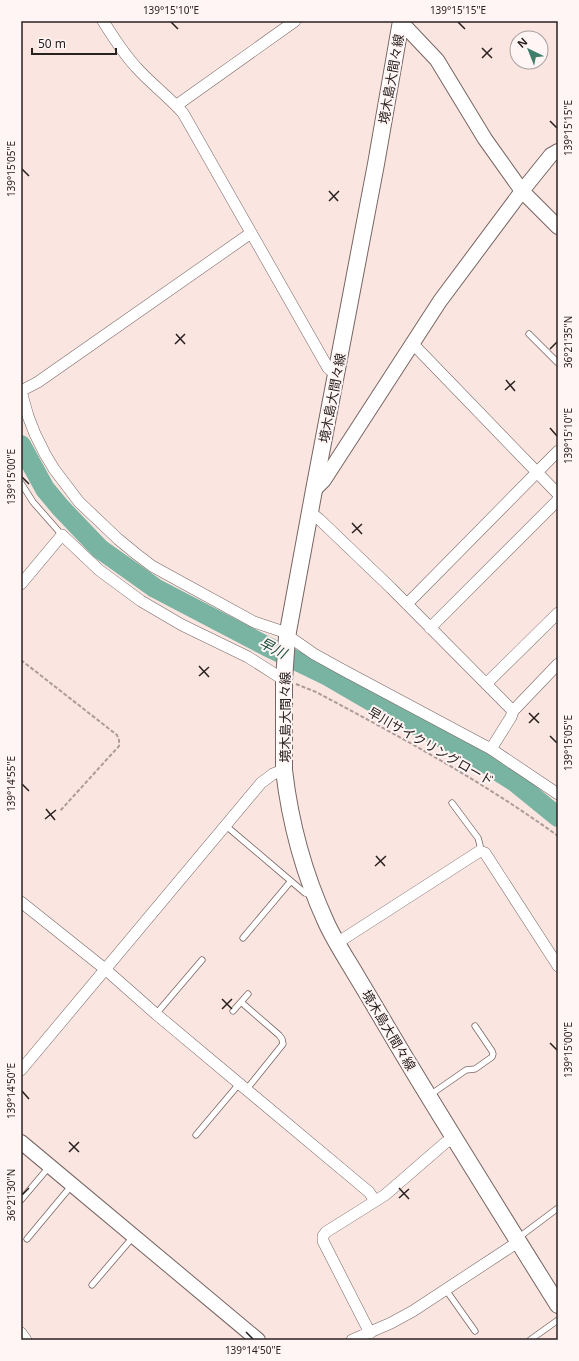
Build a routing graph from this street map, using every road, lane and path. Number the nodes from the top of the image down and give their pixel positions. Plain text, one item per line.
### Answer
1 (103, 21) edge
2 (296, 21) edge
3 (401, 21) edge
4 (177, 106) junction
5 (558, 151) edge
6 (522, 191) junction
7 (558, 227) edge
8 (251, 233) junction
9 (529, 334) dead end
10 (412, 343) junction
11 (558, 363) edge
12 (336, 374) junction
13 (21, 393) edge
14 (558, 450) edge
15 (537, 472) junction
16 (21, 483) edge
17 (314, 490) junction
18 (558, 494) edge
19 (558, 500) edge
20 (310, 512) junction
21 (62, 535) junction
22 (21, 584) edge
23 (406, 604) junction
24 (558, 613) edge
25 (430, 628) junction
26 (287, 640) junction
27 (21, 660) edge
28 (558, 664) edge
29 (286, 679) junction
30 (486, 684) junction
31 (513, 711) junction
32 (491, 749) junction
33 (284, 770) junction
34 (558, 794) edge
35 (452, 803) dead end
36 (60, 812) dead end
37 (225, 825) junction
38 (558, 836) edge
39 (480, 851) junction
40 (291, 881) junction
41 (314, 895) junction
42 (21, 902) edge
43 (243, 938) dead end
44 (337, 943) junction
45 (202, 960) dead end
46 (558, 966) edge
47 (105, 969) junction
48 (248, 994) dead end
49 (241, 1002) junction
50 (233, 1011) dead end
51 (156, 1014) junction
52 (475, 1026) dead end
53 (21, 1070) edge
54 (243, 1087) junction
55 (428, 1096) junction
56 (196, 1135) dead end
57 (454, 1138) junction
58 (23, 1147) edge
59 (49, 1166) junction
60 (72, 1185) junction
61 (21, 1200) edge
62 (375, 1201) junction
63 (558, 1208) edge
64 (134, 1236) junction
65 (27, 1239) dead end
66 (518, 1242) junction
67 (92, 1285) dead end
68 (446, 1290) junction
69 (558, 1305) edge
70 (558, 1320) edge
71 (474, 1331) dead end
72 (370, 1332) junction
73 (21, 1333) edge
74 (26, 1340) edge
75 (258, 1340) edge
76 (352, 1340) edge
77 (530, 1340) edge

1 - 4 street
2 - 4 street
3 - 6 street
3 - 12 main road, 境木島大間々線
4 - 8 street
5 - 6 street
6 - 7 street
6 - 10 street
8 - 12 street
8 - 13 street
9 - 11 lane
10 - 15 street
10 - 17 street
12 - 17 main road, 境木島大間々線
13 - 26 street
14 - 15 street
15 - 18 street
15 - 23 street
16 - 21 lane
17 - 20 main road, 境木島大間々線
19 - 25 street
20 - 23 street
20 - 26 main road, 境木島大間々線
21 - 22 street
21 - 29 street
23 - 25 street
24 - 30 street
25 - 30 street
26 - 29 main road, 境木島大間々線
26 - 32 street
27 - 36 path
28 - 31 street
29 - 33 main road, 境木島大間々線
29 - 38 path, 早川サイクリングロード
30 - 31 street
31 - 32 street
32 - 34 street
33 - 37 street
33 - 41 main road, 境木島大間々線
35 - 39 lane
37 - 40 lane
37 - 47 street
39 - 44 street
39 - 46 street
40 - 41 lane
40 - 43 lane
41 - 44 main road, 境木島大間々線
42 - 47 street
44 - 55 main road, 境木島大間々線
45 - 51 lane
47 - 51 street
47 - 53 street
48 - 49 lane
49 - 50 lane
49 - 54 lane
51 - 54 street
52 - 55 lane
54 - 56 lane
54 - 62 street
55 - 57 main road, 境木島大間々線
57 - 62 street
57 - 66 main road, 境木島大間々線
58 - 59 street
59 - 60 street
59 - 61 lane
60 - 64 street
60 - 65 lane
62 - 72 street
63 - 66 lane
64 - 67 lane
64 - 75 street
66 - 68 street
66 - 69 main road, 境木島大間々線
68 - 71 lane
68 - 72 street
70 - 77 lane
72 - 76 street
73 - 74 street

